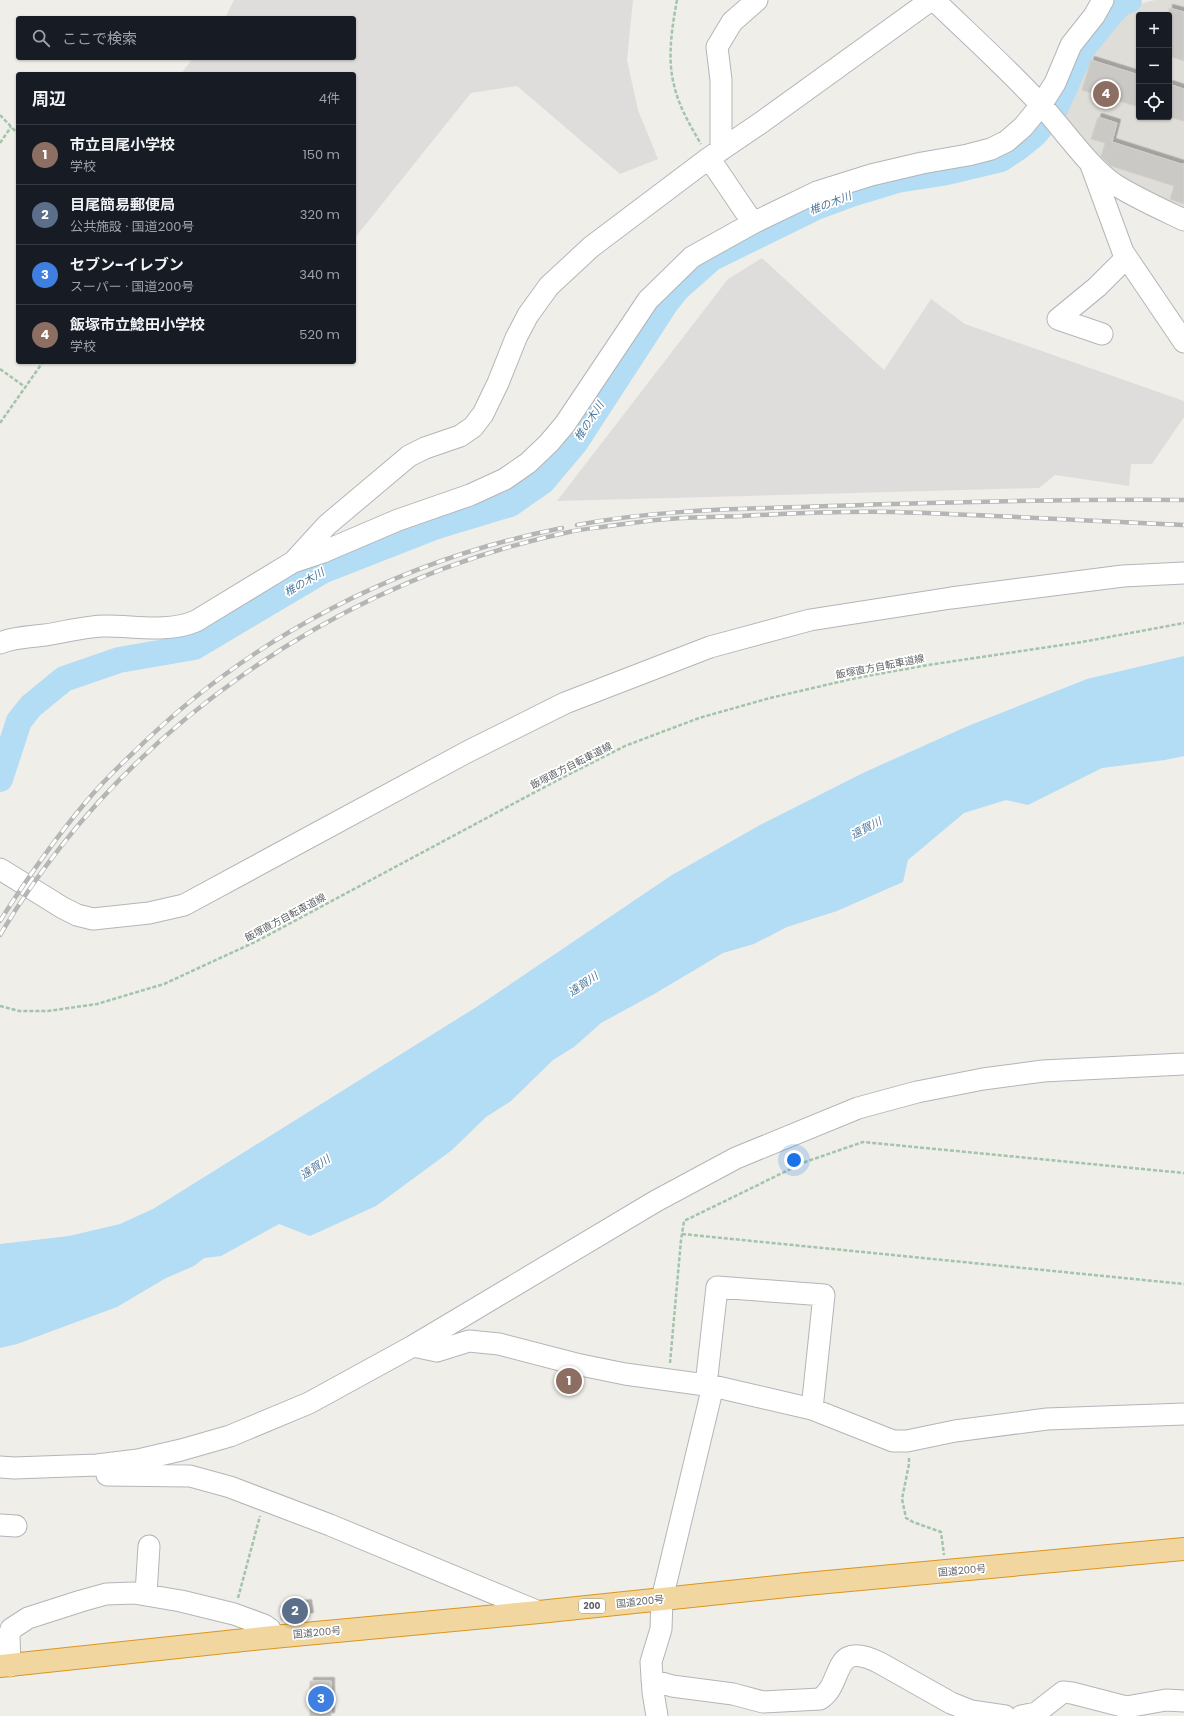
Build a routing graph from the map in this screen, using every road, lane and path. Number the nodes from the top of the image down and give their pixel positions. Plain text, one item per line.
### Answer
1 (677, 0) edge
2 (757, 0) edge
3 (932, 0) edge
4 (1103, 0) edge
5 (1041, 105) junction
6 (0, 115) edge
7 (11, 127) junction
8 (16, 132) edge
9 (0, 143) edge
10 (715, 154) junction
11 (1090, 161) junction
12 (1184, 220) edge
13 (753, 223) junction
14 (1126, 258) junction
15 (1102, 334) dead end
16 (1184, 342) edge
17 (42, 364) edge
18 (0, 369) edge
19 (25, 387) junction
20 (0, 423) edge
21 (293, 562) junction
22 (1184, 573) edge
23 (1184, 623) edge
24 (0, 643) edge
25 (0, 869) edge
26 (0, 1006) edge
27 (1184, 1064) edge
28 (1184, 1173) edge
29 (682, 1234) junction
30 (1184, 1284) edge
31 (413, 1346) junction
32 (668, 1380) junction
33 (709, 1386) junction
34 (812, 1409) junction
35 (1184, 1414) edge
36 (907, 1441) junction
37 (55, 1466) junction
38 (5, 1471) edge
39 (264, 1500) junction
40 (149, 1546) dead end
41 (1184, 1549) edge
42 (946, 1572) junction
43 (146, 1594) junction
44 (662, 1598) junction
45 (539, 1612) junction
46 (234, 1614) junction
47 (273, 1636) junction
48 (5, 1666) edge
49 (652, 1680) junction
50 (1184, 1701) edge
51 (657, 1716) edge
52 (1005, 1716) edge
53 (1021, 1716) edge

1 - 10 path
2 - 10 street
3 - 5 street
3 - 10 street
4 - 5 street
5 - 11 street
5 - 13 street
6 - 7 path
7 - 8 path
7 - 9 path
10 - 13 street
10 - 21 street
11 - 12 street
11 - 14 street
13 - 21 street
14 - 15 street
14 - 16 street
17 - 19 path
18 - 19 path
19 - 20 path
21 - 24 street
22 - 25 street
23 - 26 path, 飯塚直方自転車道線
27 - 31 street
28 - 29 path
29 - 30 path
29 - 32 path
31 - 32 street
31 - 37 street
32 - 33 street
33 - 34 street
33 - 34 street
33 - 44 street
34 - 36 street
35 - 36 street
36 - 42 path
37 - 38 street
37 - 39 street
39 - 45 street
39 - 46 path
40 - 43 street
41 - 42 highway, 国道200号 / 200
42 - 44 highway, 国道200号 / 200
43 - 46 street
43 - 48 street
44 - 45 highway, 国道200号 / 200
44 - 49 street
45 - 47 highway, 国道200号 / 200
46 - 47 street
47 - 48 highway, 国道200号 / 200
49 - 51 street
49 - 52 street
50 - 53 street

